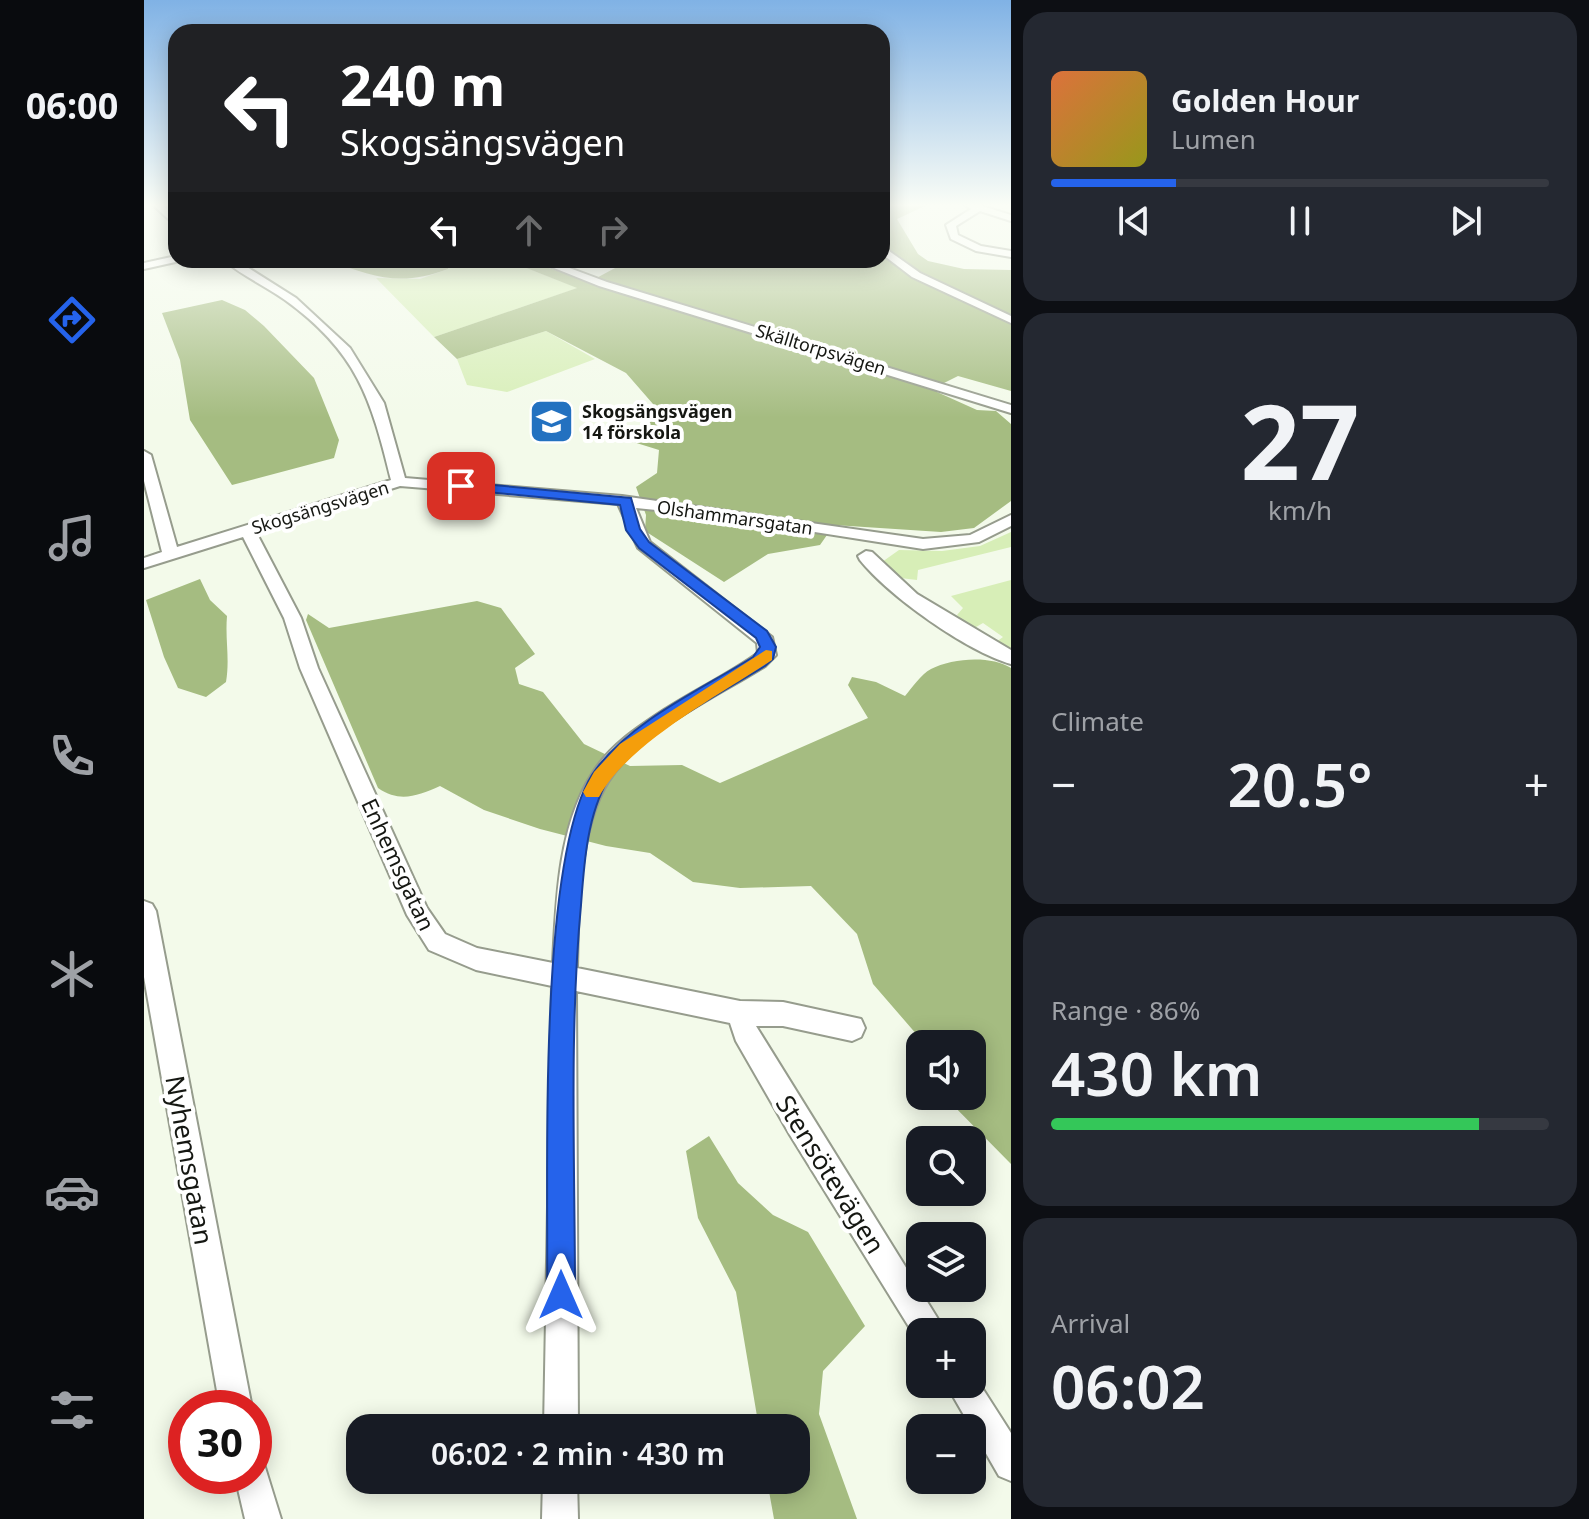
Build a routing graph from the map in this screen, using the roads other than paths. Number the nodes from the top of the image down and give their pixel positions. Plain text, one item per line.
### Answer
1 (254, 276) edge
2 (581, 276) edge
3 (918, 276) edge
4 (1011, 320) edge
5 (1011, 409) edge
6 (144, 455) edge
7 (399, 482) junction
8 (628, 503) junction
9 (1011, 520) edge
10 (247, 530) junction
11 (842, 532) junction
12 (887, 539) junction
13 (171, 554) junction
14 (866, 556) junction
15 (144, 563) edge
16 (1010, 656) edge
17 (144, 911) edge
18 (563, 976) junction
19 (740, 1013) junction
20 (852, 1028) dead end
21 (921, 1318) edge
22 (233, 1390) edge
23 (971, 1398) edge
24 (561, 1414) edge
25 (1011, 1464) edge
26 (257, 1494) edge
27 (560, 1494) edge
28 (263, 1519) edge
29 (560, 1519) edge

1 - 7 street
2 - 5 street, Skälltorpsvägen
3 - 4 street
6 - 13 street
7 - 8 street, Skogsängsvägen
7 - 10 street, Skogsängsvägen
8 - 11 street, Olshammarsgatan
8 - 18 street
9 - 12 street, Olshammarsgatan
10 - 13 street, Skogsängsvägen
10 - 18 street, Enhemsgatan
11 - 12 street, Olshammarsgatan
11 - 14 street, Olshammarsgatan
12 - 14 street
13 - 15 street, Skogsängsvägen
14 - 16 street
17 - 22 street, Nyhemsgatan
18 - 19 street, Enhemsgatan
18 - 24 street
19 - 20 street, Enhemsgatan
19 - 21 street, Stensötevägen
23 - 25 street
26 - 28 street
27 - 29 street

